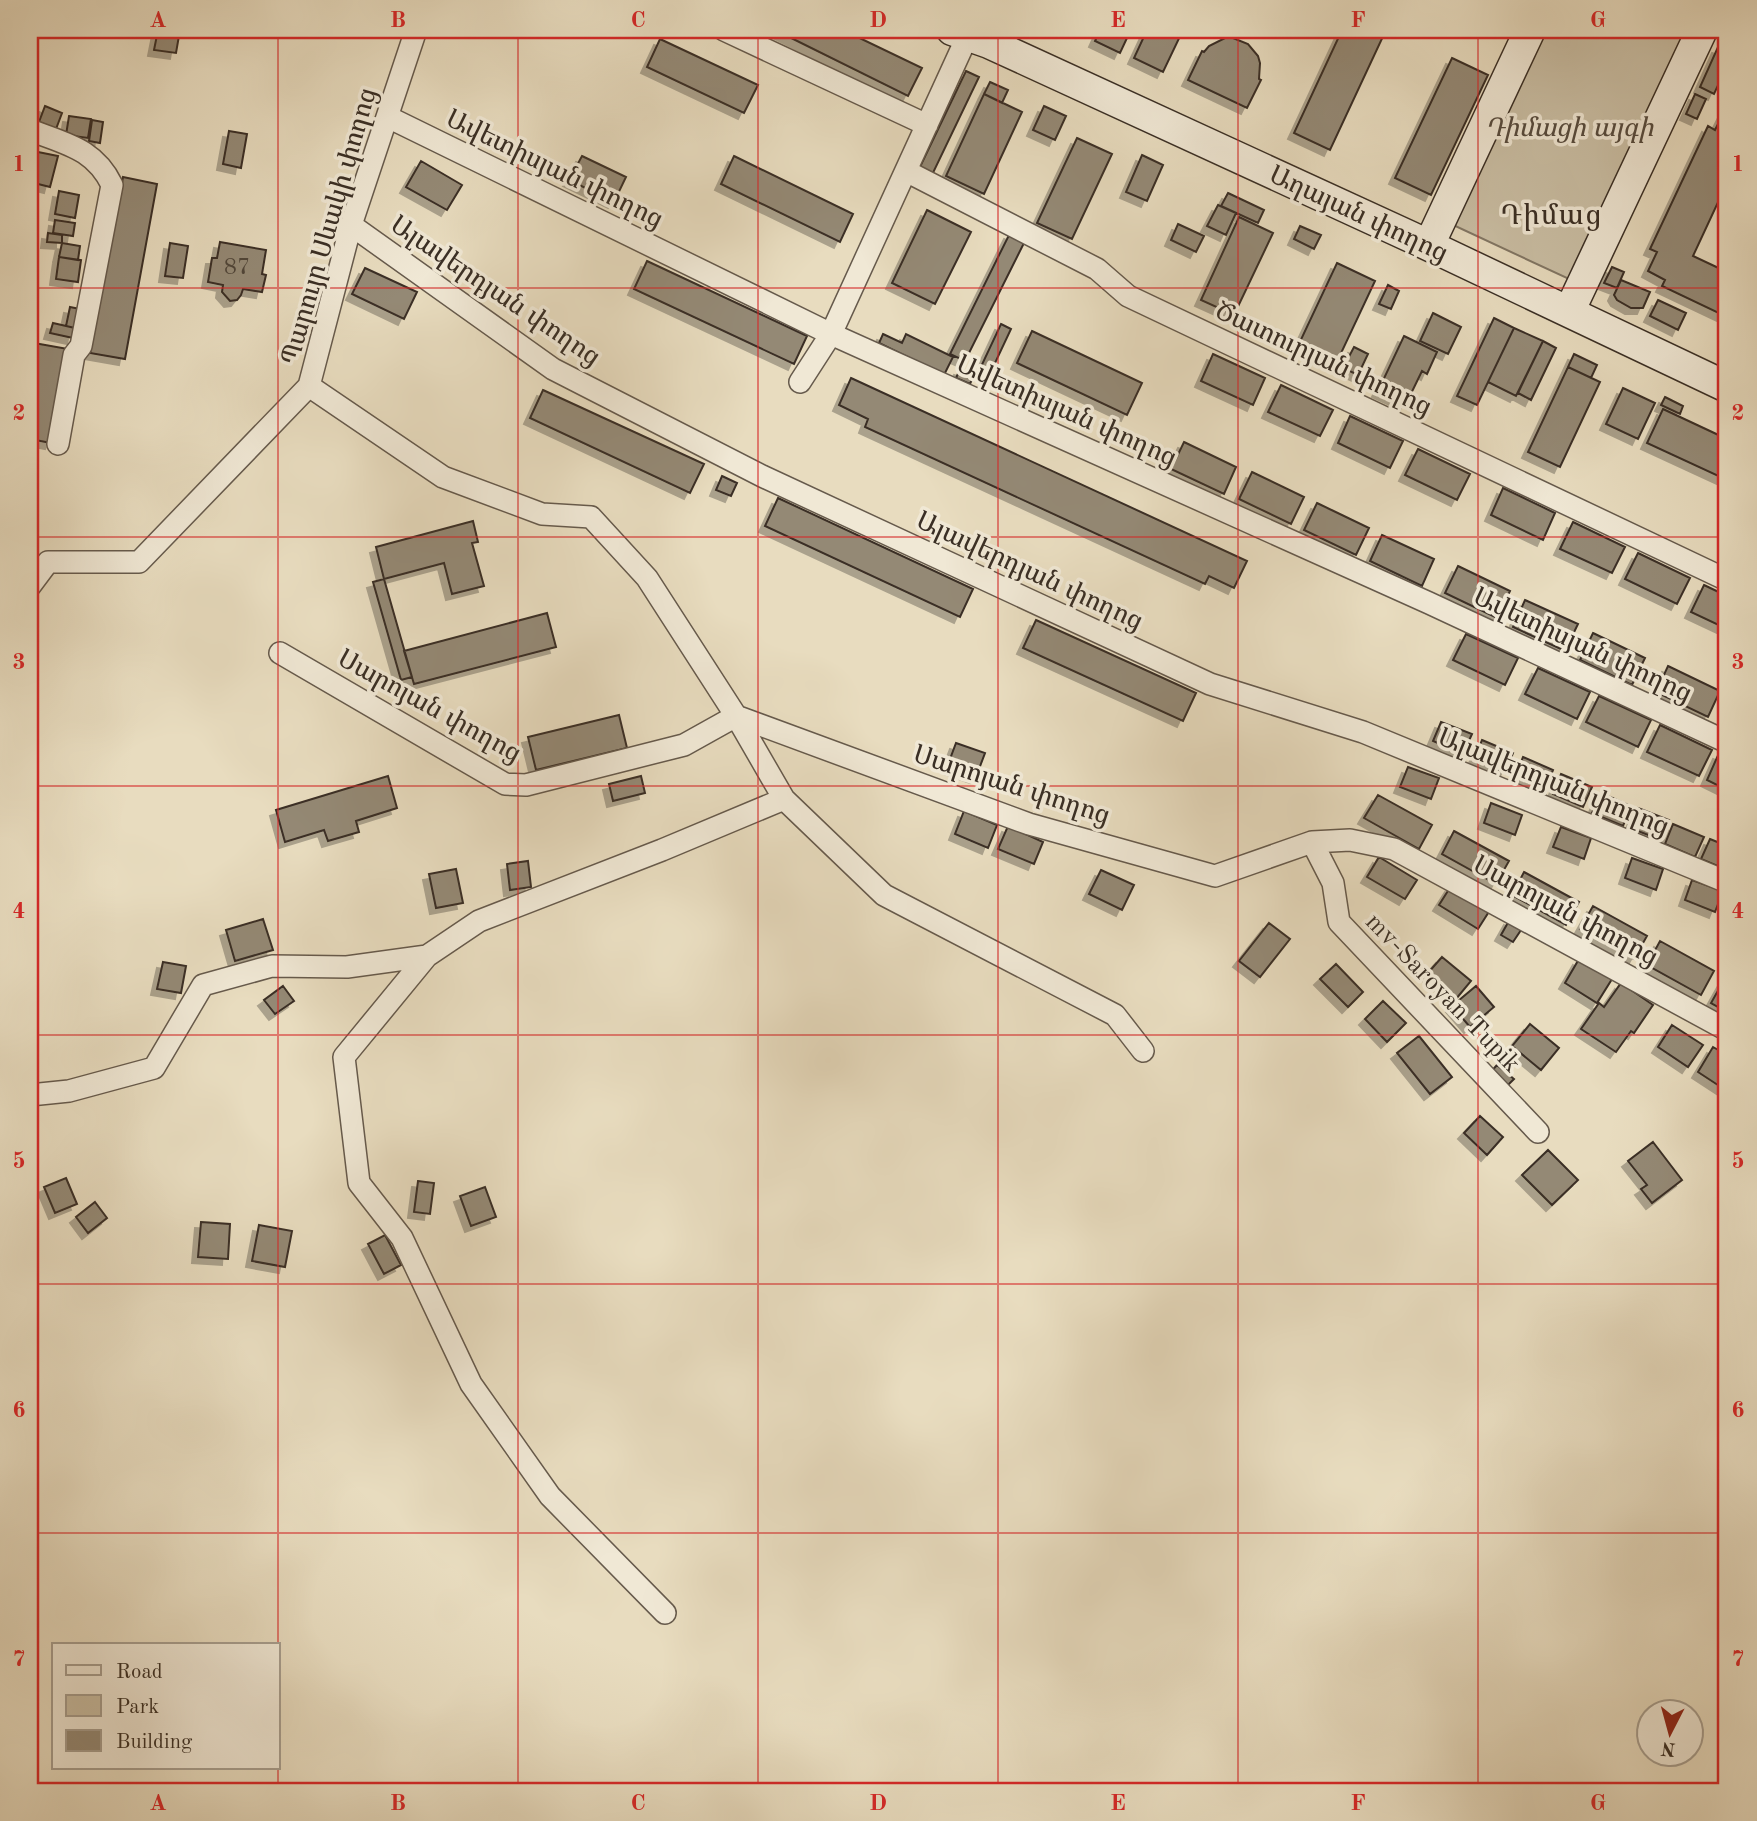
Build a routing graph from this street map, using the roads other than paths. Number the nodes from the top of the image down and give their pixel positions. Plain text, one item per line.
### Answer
1 (416, 30) edge
2 (724, 30) edge
3 (1530, 30) edge
4 (1702, 30) edge
5 (972, 35) edge
6 (388, 117) junction
7 (927, 125) junction
8 (30, 130) edge
9 (905, 170) junction
10 (351, 225) junction
11 (1429, 246) junction
12 (1569, 312) junction
13 (831, 334) junction
14 (800, 382) dead end
15 (309, 386) junction
16 (1727, 387) edge
17 (58, 444) dead end
18 (1727, 580) edge
19 (30, 586) edge
20 (280, 653) dead end
21 (736, 716) junction
22 (1727, 742) edge
23 (784, 799) junction
24 (1312, 842) junction
25 (1727, 881) edge
26 (427, 956) junction
27 (1727, 1030) edge
28 (1143, 1051) dead end
29 (30, 1095) edge
30 (1538, 1132) dead end
31 (665, 1613) dead end

1 - 6 street, Պարույր Սևակի փողոց
2 - 7 street
3 - 11 main road
4 - 12 main road
5 - 7 street
5 - 11 main road, Աղայան փողոց
6 - 10 street, Պարույր Սևակի փողոց
6 - 13 street, Ավետիսյան փողոց
7 - 9 street
8 - 17 street
9 - 13 street
9 - 18 street, Ծատուրյան փողոց
10 - 15 street, Պարույր Սևակի փողոց
10 - 25 street, Ալավերդյան փողոց
11 - 12 main road, Աղայան փողոց
12 - 16 main road, Աղայան փողոց
13 - 14 street
13 - 22 street, Ավետիսյան փողոց
15 - 19 street
15 - 21 street, Պարույր Սևակի փողոց
20 - 21 street, Սարոյան փողոց
21 - 23 street, Պարույր Սևակի փողոց
21 - 24 street, Սարոյան փողոց
23 - 26 street
23 - 28 street, Պարույր Սևակի փողոց
24 - 27 street, Սարոյան փողոց
24 - 30 street, mv-Saroyan Tupik
26 - 29 street
26 - 31 street

